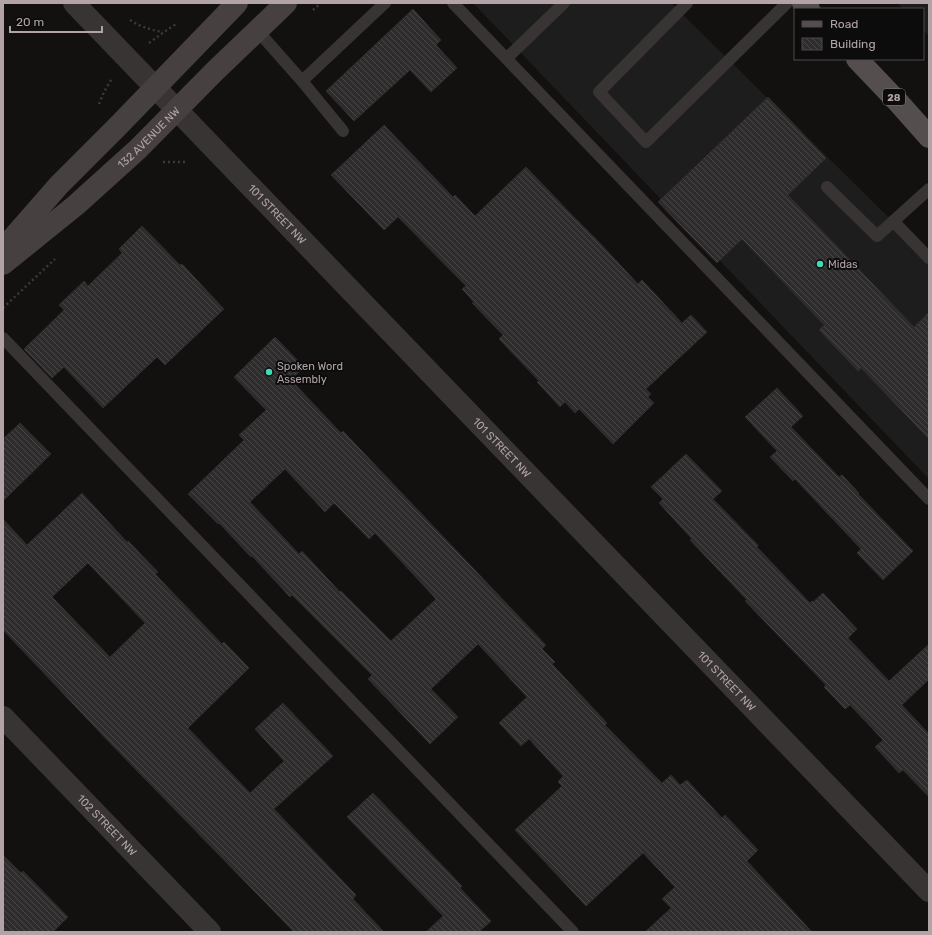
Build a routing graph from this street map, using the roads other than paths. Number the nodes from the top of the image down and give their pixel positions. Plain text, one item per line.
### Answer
1 (74, 3) edge
2 (237, 3) edge
3 (286, 3) edge
4 (385, 3) edge
5 (453, 3) edge
6 (564, 3) edge
7 (687, 3) edge
8 (788, 3) edge
9 (257, 30) junction
10 (506, 58) junction
11 (858, 60) edge
12 (302, 82) junction
13 (156, 87) junction
14 (178, 110) junction
15 (343, 131) dead end
16 (929, 137) edge
17 (827, 187) dead end
18 (929, 189) edge
19 (893, 221) junction
20 (3, 249) edge
21 (929, 258) edge
22 (3, 264) edge
23 (3, 338) edge
24 (929, 499) edge
25 (3, 717) edge
26 (929, 892) edge
27 (210, 932) edge
28 (573, 932) edge

1 - 13 street, 101 STREET NW
2 - 13 street
3 - 9 street, 132 AVENUE NW
4 - 12 lane
5 - 10 lane
6 - 10 lane
7 - 8 lane
9 - 12 lane
9 - 14 street, 132 AVENUE NW
10 - 24 lane
11 - 16 main road, 28
12 - 15 lane
13 - 14 street, 101 STREET NW
13 - 20 street
14 - 22 street, 132 AVENUE NW
14 - 26 street, 101 STREET NW
17 - 19 lane
18 - 19 lane
19 - 21 lane
23 - 28 lane
25 - 27 street, 102 STREET NW

